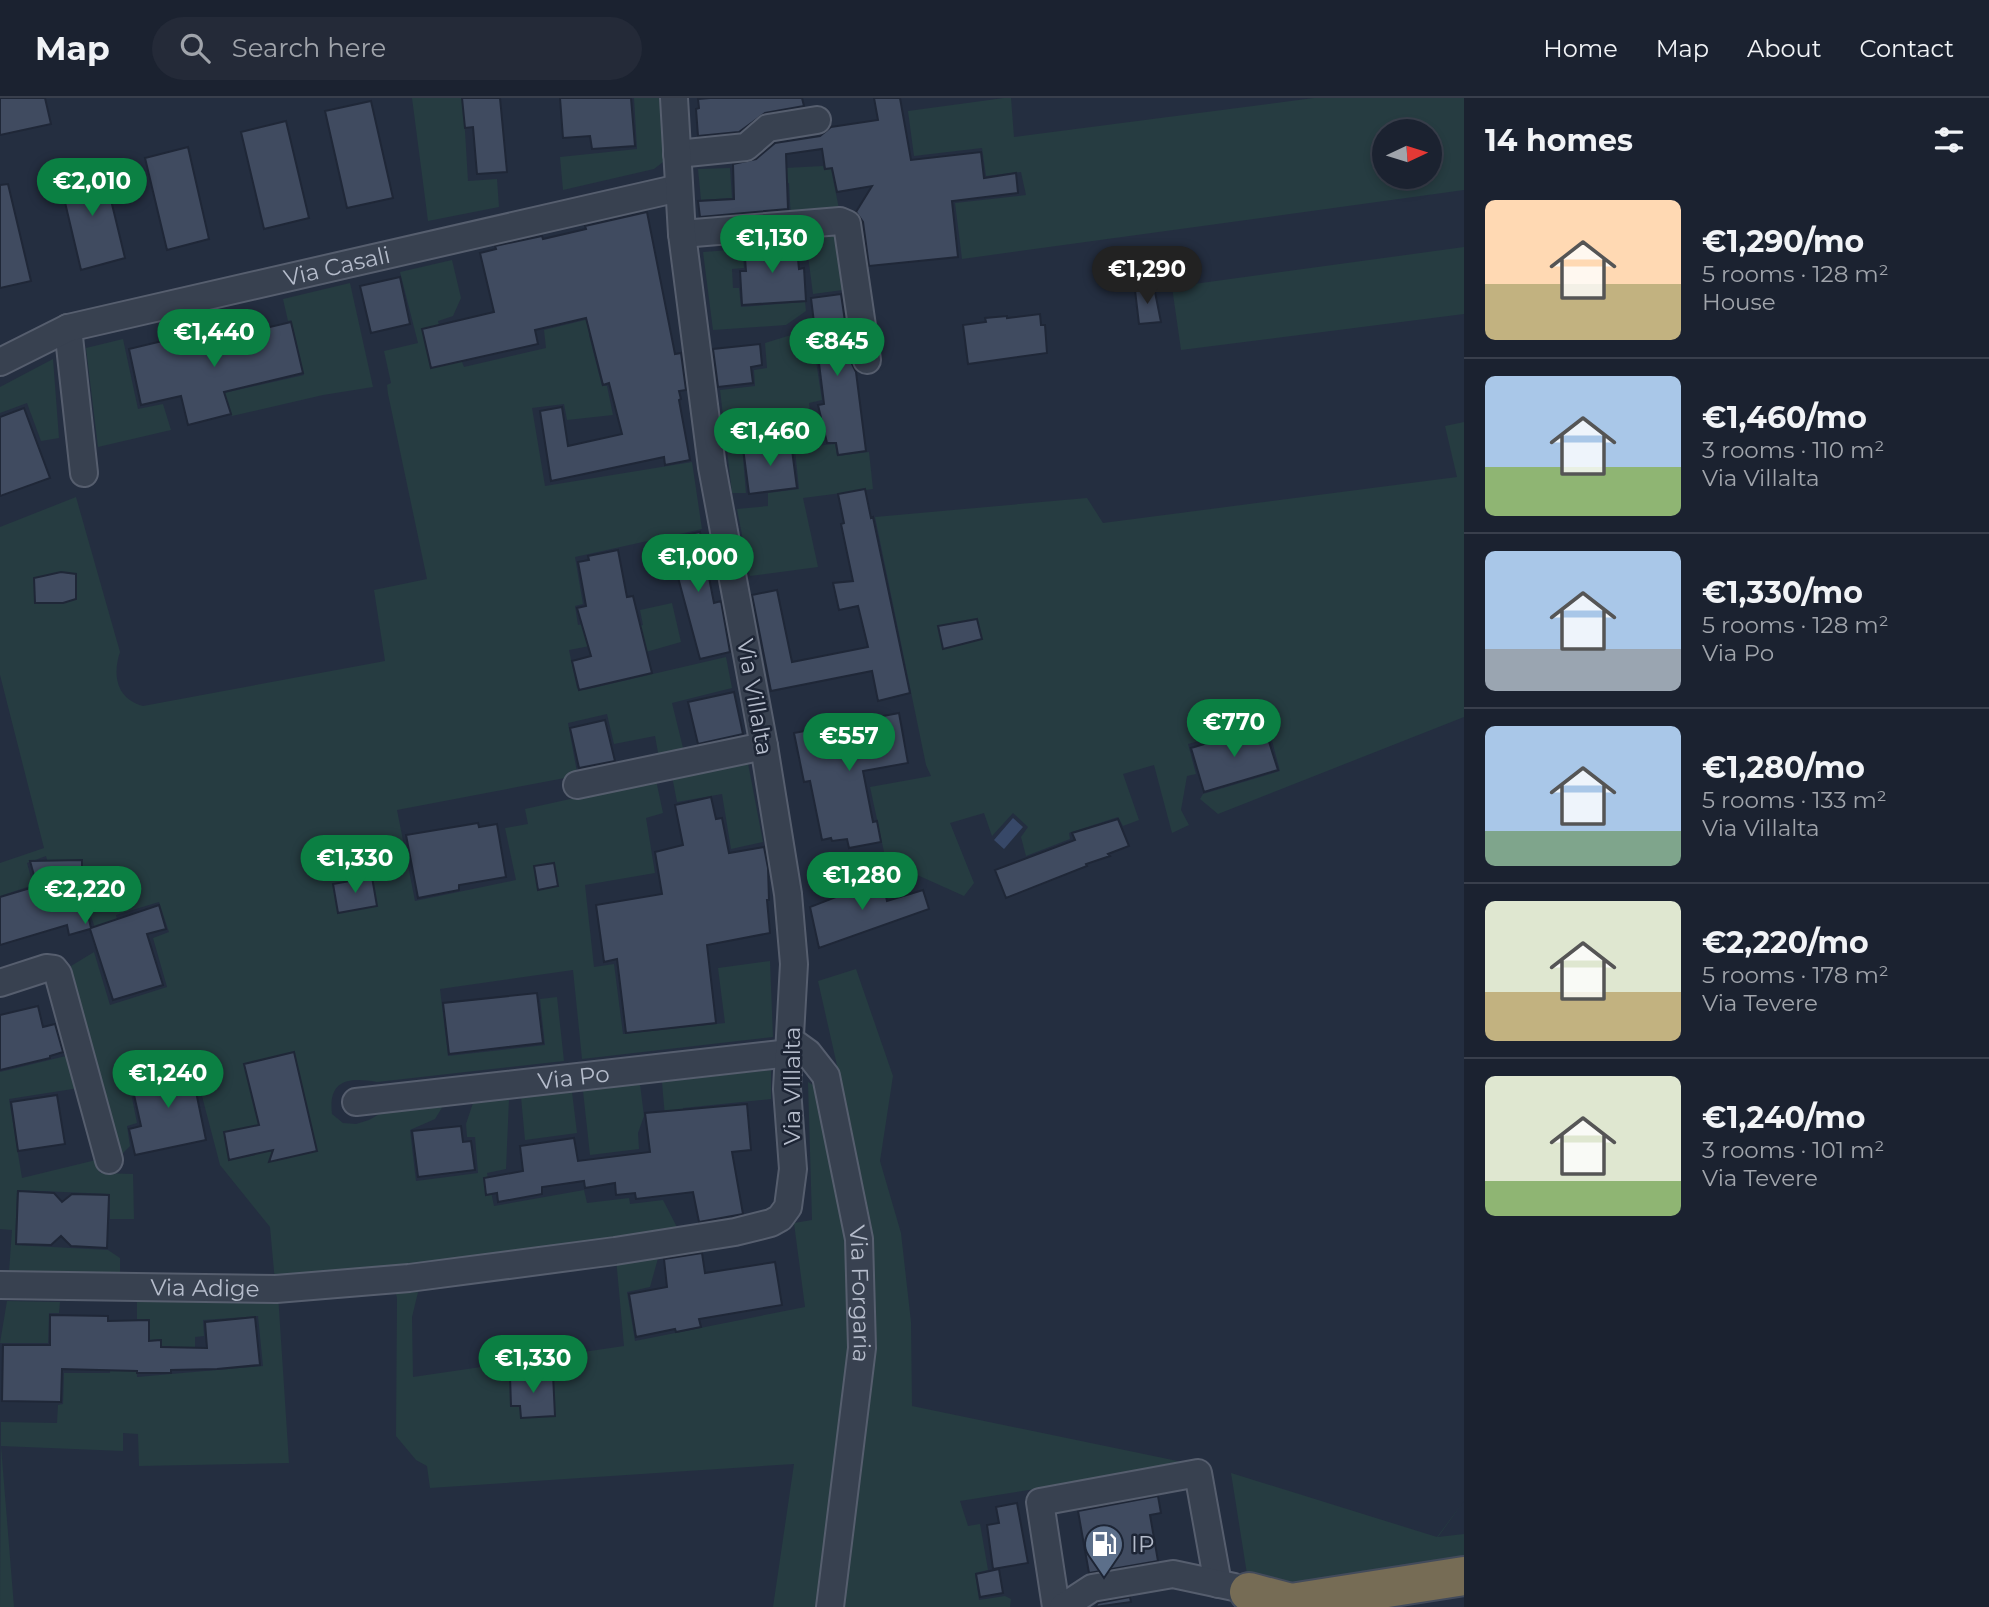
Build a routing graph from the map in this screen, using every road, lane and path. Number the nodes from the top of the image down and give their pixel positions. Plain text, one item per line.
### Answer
1 (674, 98) edge
2 (817, 120) dead end
3 (677, 154) junction
4 (679, 188) junction
5 (682, 234) junction
6 (68, 328) junction
7 (867, 360) dead end
8 (0, 362) edge
9 (84, 474) dead end
10 (764, 746) junction
11 (577, 785) dead end
12 (794, 964) joint
13 (0, 983) edge
14 (790, 1046) junction
15 (356, 1102) dead end
16 (108, 1160) dead end
17 (788, 1207) joint
18 (0, 1285) edge
19 (1464, 1576) edge
20 (1234, 1588) junction
21 (1464, 1594) edge
22 (830, 1607) edge
23 (1056, 1607) edge
24 (1063, 1607) edge
25 (1388, 1607) edge

1 - 3 street, Via Villalta
2 - 3 street
3 - 4 street, Via Villalta
4 - 5 street, Via Villalta
4 - 6 street, Via Casali
5 - 7 street
5 - 10 street, Via Villalta
6 - 8 street, Via Casali
6 - 9 street
10 - 11 street
10 - 12 street, Via Villalta
12 - 14 street, Via VIllalta
13 - 16 street
14 - 15 street, Via Po
14 - 17 street, Via VIllalta
14 - 22 street, Via Forgaria
17 - 18 street, Via Adige
19 - 20 highway
20 - 23 street
20 - 24 street
21 - 25 highway

